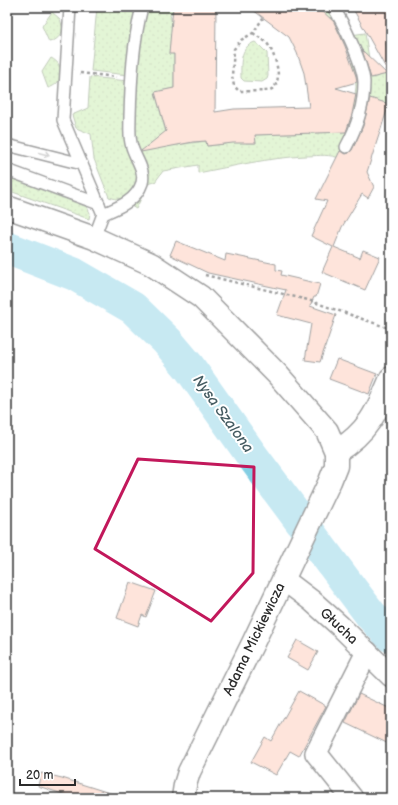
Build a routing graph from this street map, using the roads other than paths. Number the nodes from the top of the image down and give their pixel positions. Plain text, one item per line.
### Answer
1 (70, 7) edge
2 (142, 7) edge
3 (333, 7) edge
4 (7, 145) edge
5 (346, 147) dead end
6 (82, 164) junction
7 (7, 170) edge
8 (7, 207) edge
9 (101, 209) junction
10 (94, 238) junction
11 (391, 378) edge
12 (336, 452) junction
13 (286, 574) junction
14 (367, 652) junction
15 (391, 676) edge
16 (183, 798) edge
17 (352, 798) edge

1 - 6 lane
2 - 9 lane
3 - 5 lane
4 -> 6 lane
6 - 9 lane
7 - 9 lane
8 - 10 main road
9 - 10 lane
10 - 12 main road
11 - 12 main road
12 - 13 main road, Adama Mickiewicza
13 - 14 street, Głucha
13 - 16 main road, Adama Mickiewicza
14 - 15 street, Głucha
14 - 17 street

